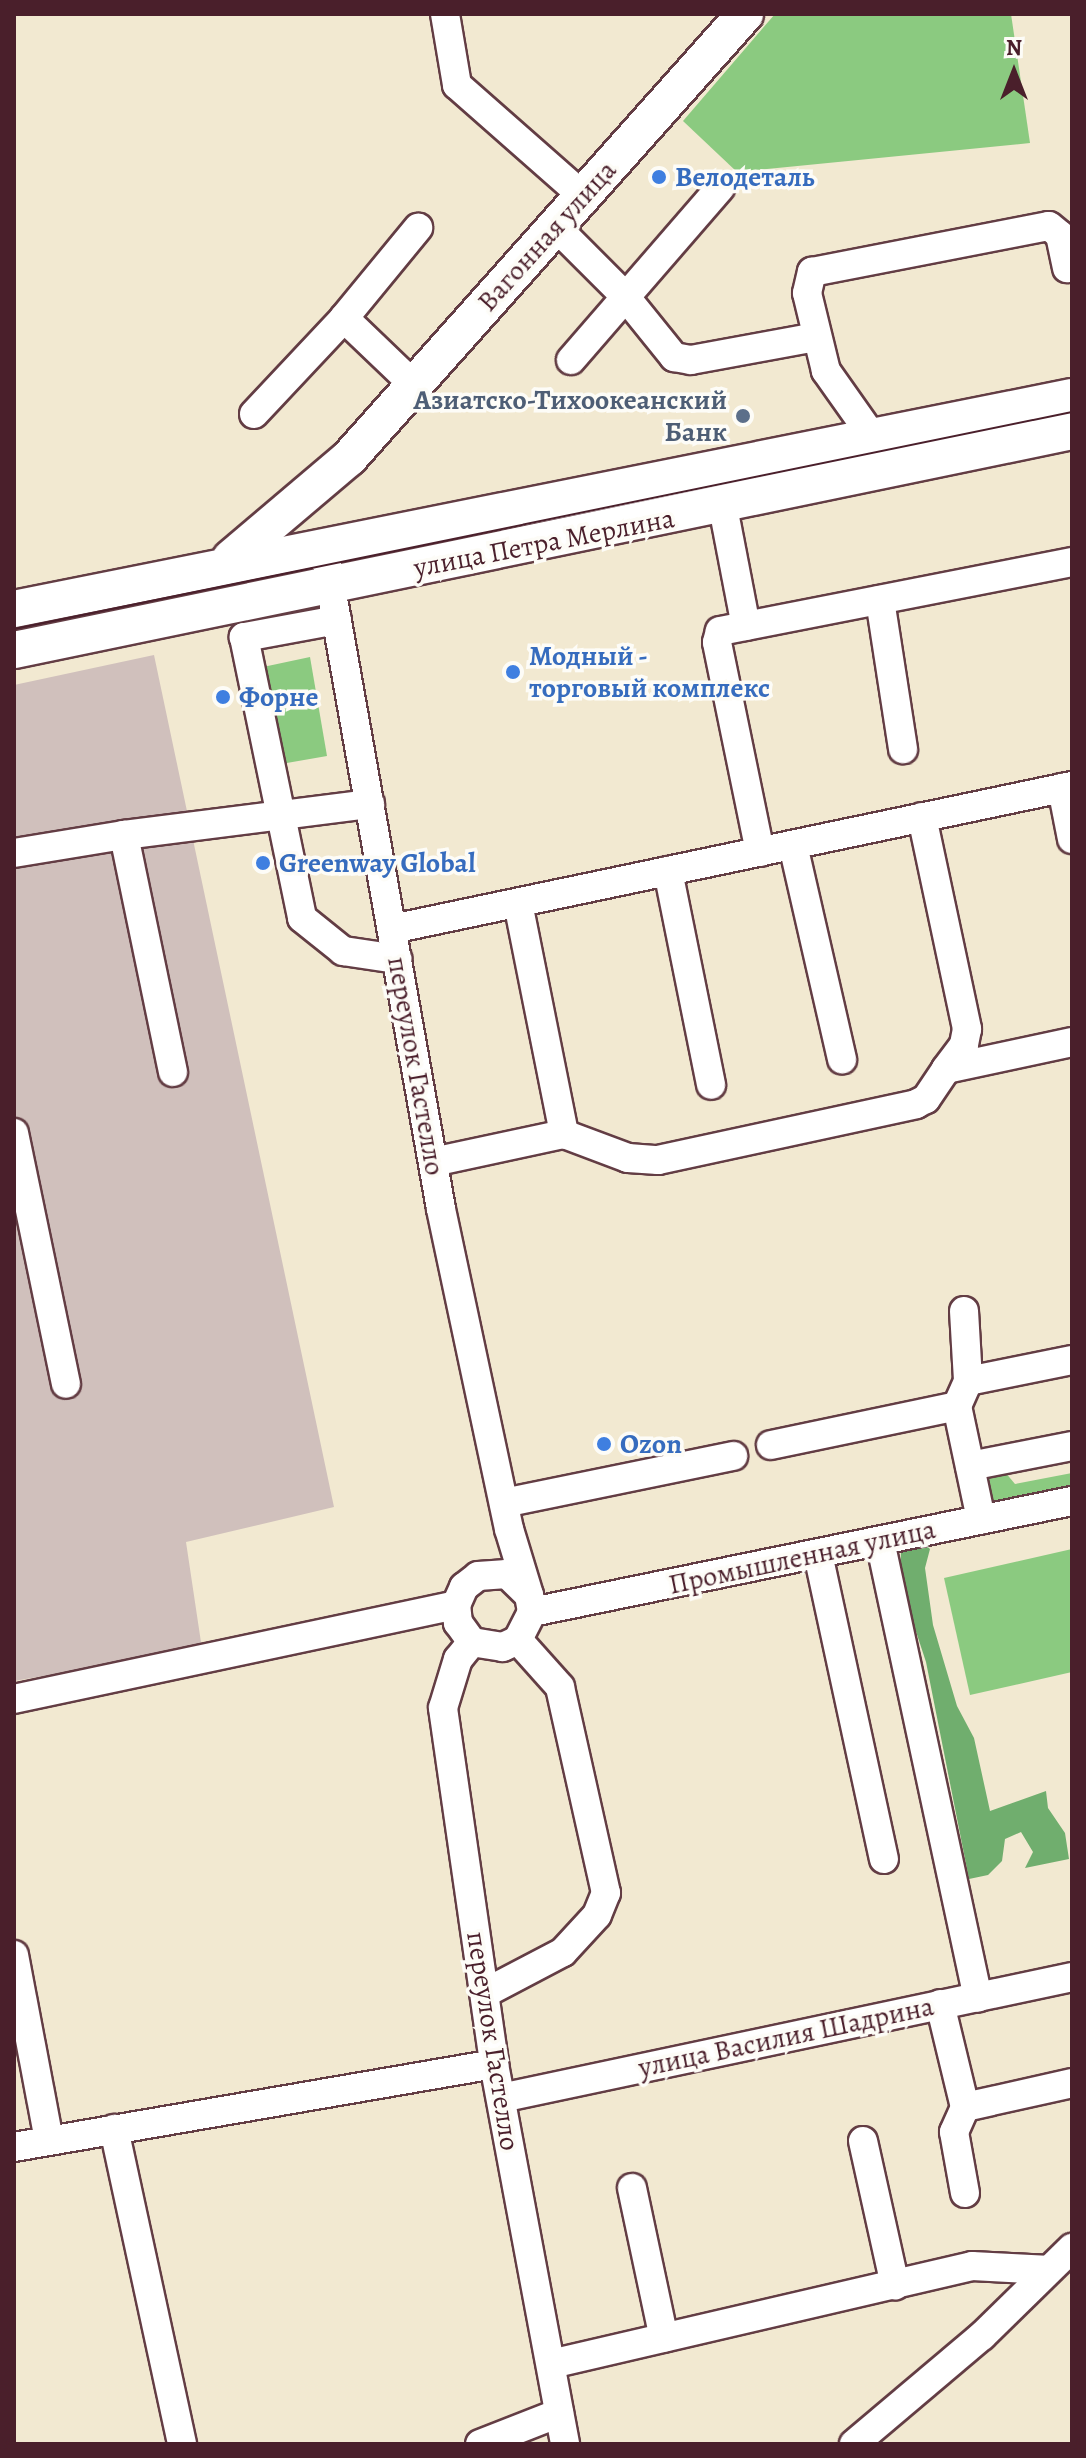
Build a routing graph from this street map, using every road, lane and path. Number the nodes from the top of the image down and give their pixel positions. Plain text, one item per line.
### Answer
1 (445, 14) edge
2 (745, 14) edge
3 (720, 188) dead end
4 (583, 196) junction
5 (556, 227) junction
6 (418, 228) dead end
7 (1070, 276) edge
8 (624, 295) junction
9 (344, 318) junction
10 (816, 337) junction
11 (571, 360) dead end
12 (414, 385) junction
13 (1072, 397) edge
14 (254, 414) dead end
15 (1072, 431) edge
16 (872, 436) junction
17 (349, 458) junction
18 (723, 507) junction
19 (323, 545) junction
20 (1072, 562) edge
21 (217, 567) junction
22 (880, 600) junction
23 (334, 603) junction
24 (14, 609) edge
25 (746, 626) junction
26 (14, 650) edge
27 (903, 749) dead end
28 (1067, 787) edge
29 (370, 804) junction
30 (283, 815) junction
31 (922, 817) junction
32 (124, 835) junction
33 (1072, 839) edge
34 (793, 845) junction
35 (760, 852) junction
36 (14, 853) edge
37 (668, 871) junction
38 (518, 903) junction
39 (392, 929) junction
40 (397, 959) junction
41 (1072, 1042) edge
42 (842, 1059) dead end
43 (946, 1069) junction
44 (173, 1072) dead end
45 (711, 1085) dead end
46 (14, 1133) edge
47 (564, 1134) junction
48 (433, 1162) junction
49 (964, 1311) dead end
50 (1072, 1360) edge
51 (66, 1384) dead end
52 (963, 1394) junction
53 (771, 1445) dead end
54 (1072, 1446) edge
55 (733, 1456) dead end
56 (970, 1466) junction
57 (1072, 1501) edge
58 (506, 1516) junction
59 (981, 1519) junction
60 (880, 1541) junction
61 (818, 1554) junction
62 (478, 1576) junction
63 (531, 1603) junction
64 (462, 1623) junction
65 (518, 1640) junction
66 (14, 1699) edge
67 (884, 1859) dead end
68 (14, 1955) edge
69 (1072, 1977) edge
70 (485, 1993) junction
71 (978, 1998) junction
72 (940, 2004) junction
73 (494, 2064) junction
74 (1072, 2083) edge
75 (501, 2098) junction
76 (965, 2107) junction
77 (114, 2129) junction
78 (49, 2140) junction
79 (863, 2141) dead end
80 (14, 2147) edge
81 (632, 2188) dead end
82 (965, 2193) dead end
83 (1062, 2266) edge
84 (895, 2285) junction
85 (664, 2338) junction
86 (551, 2364) junction
87 (559, 2413) junction
88 (496, 2441) edge
89 (182, 2444) edge
90 (565, 2444) edge
91 (854, 2444) edge

1 - 4 street
2 - 4 main road, Вагонная улица
3 - 8 street
4 - 5 main road, Вагонная улица
5 - 8 street
5 - 12 main road, Вагонная улица
6 - 9 street
7 - 10 street
8 - 10 street
8 - 11 street
9 - 12 street
9 - 14 street
10 - 16 street
12 - 17 main road, Вагонная улица
13 - 16 main road, улица Петра Мерлина
15 - 18 main road, улица Петра Мерлина
16 - 19 main road, улица Петра Мерлина
17 - 19 main road, Вагонная улица
17 - 21 main road, Вагонная улица
18 - 23 main road, улица Петра Мерлина
18 - 25 street
19 - 21 main road, улица Петра Мерлина
19 - 23 street, переулок Гастелло
20 - 22 street
21 - 24 main road, улица Петра Мерлина
22 - 25 street
22 - 27 street
23 - 26 main road, улица Петра Мерлина
23 - 29 street, переулок Гастелло
23 - 30 street
25 - 35 street
28 - 31 street
28 - 33 street
29 - 30 street
29 - 39 street, переулок Гастелло
30 - 32 street
30 - 40 street
31 - 34 street
31 - 43 street
32 - 36 street
32 - 44 street
34 - 35 street
34 - 42 street
35 - 37 street
37 - 38 street
37 - 45 street
38 - 39 street
38 - 47 street
39 - 40 street, переулок Гастелло
40 - 48 street, переулок Гастелло
41 - 43 street
43 - 47 street
46 - 51 street
47 - 48 street
48 - 58 street, переулок Гастелло
49 - 52 street
50 - 52 street
52 - 53 street
52 - 56 street
54 - 56 street
55 - 58 street
56 - 59 street
57 - 59 street, Промышленная улица
58 - 62 street
58 - 63 street, переулок Гастелло
59 - 60 street, Промышленная улица
60 - 61 street, Промышленная улица
60 - 71 street
61 - 63 street, Промышленная улица
61 - 67 street
62 - 63 street
62 - 64 street
63 - 65 street
64 - 65 street
64 - 66 street
64 - 70 street, переулок Гастелло
65 - 70 street
68 - 78 street
69 - 71 street, улица Василия Шадрина
70 - 73 street, переулок Гастелло
71 - 72 street, улица Василия Шадрина
72 - 75 street, улица Василия Шадрина
72 - 76 street
73 - 75 street, переулок Гастелло
73 - 77 street
74 - 76 street
75 - 86 street, переулок Гастелло
76 - 82 street
77 - 78 street
77 - 89 street
78 - 80 street
79 - 84 street
81 - 85 street
83 - 84 street
83 - 91 street
84 - 85 street
85 - 86 street
86 - 87 street, переулок Гастелло
87 - 88 street
87 - 90 street, переулок Гастелло

